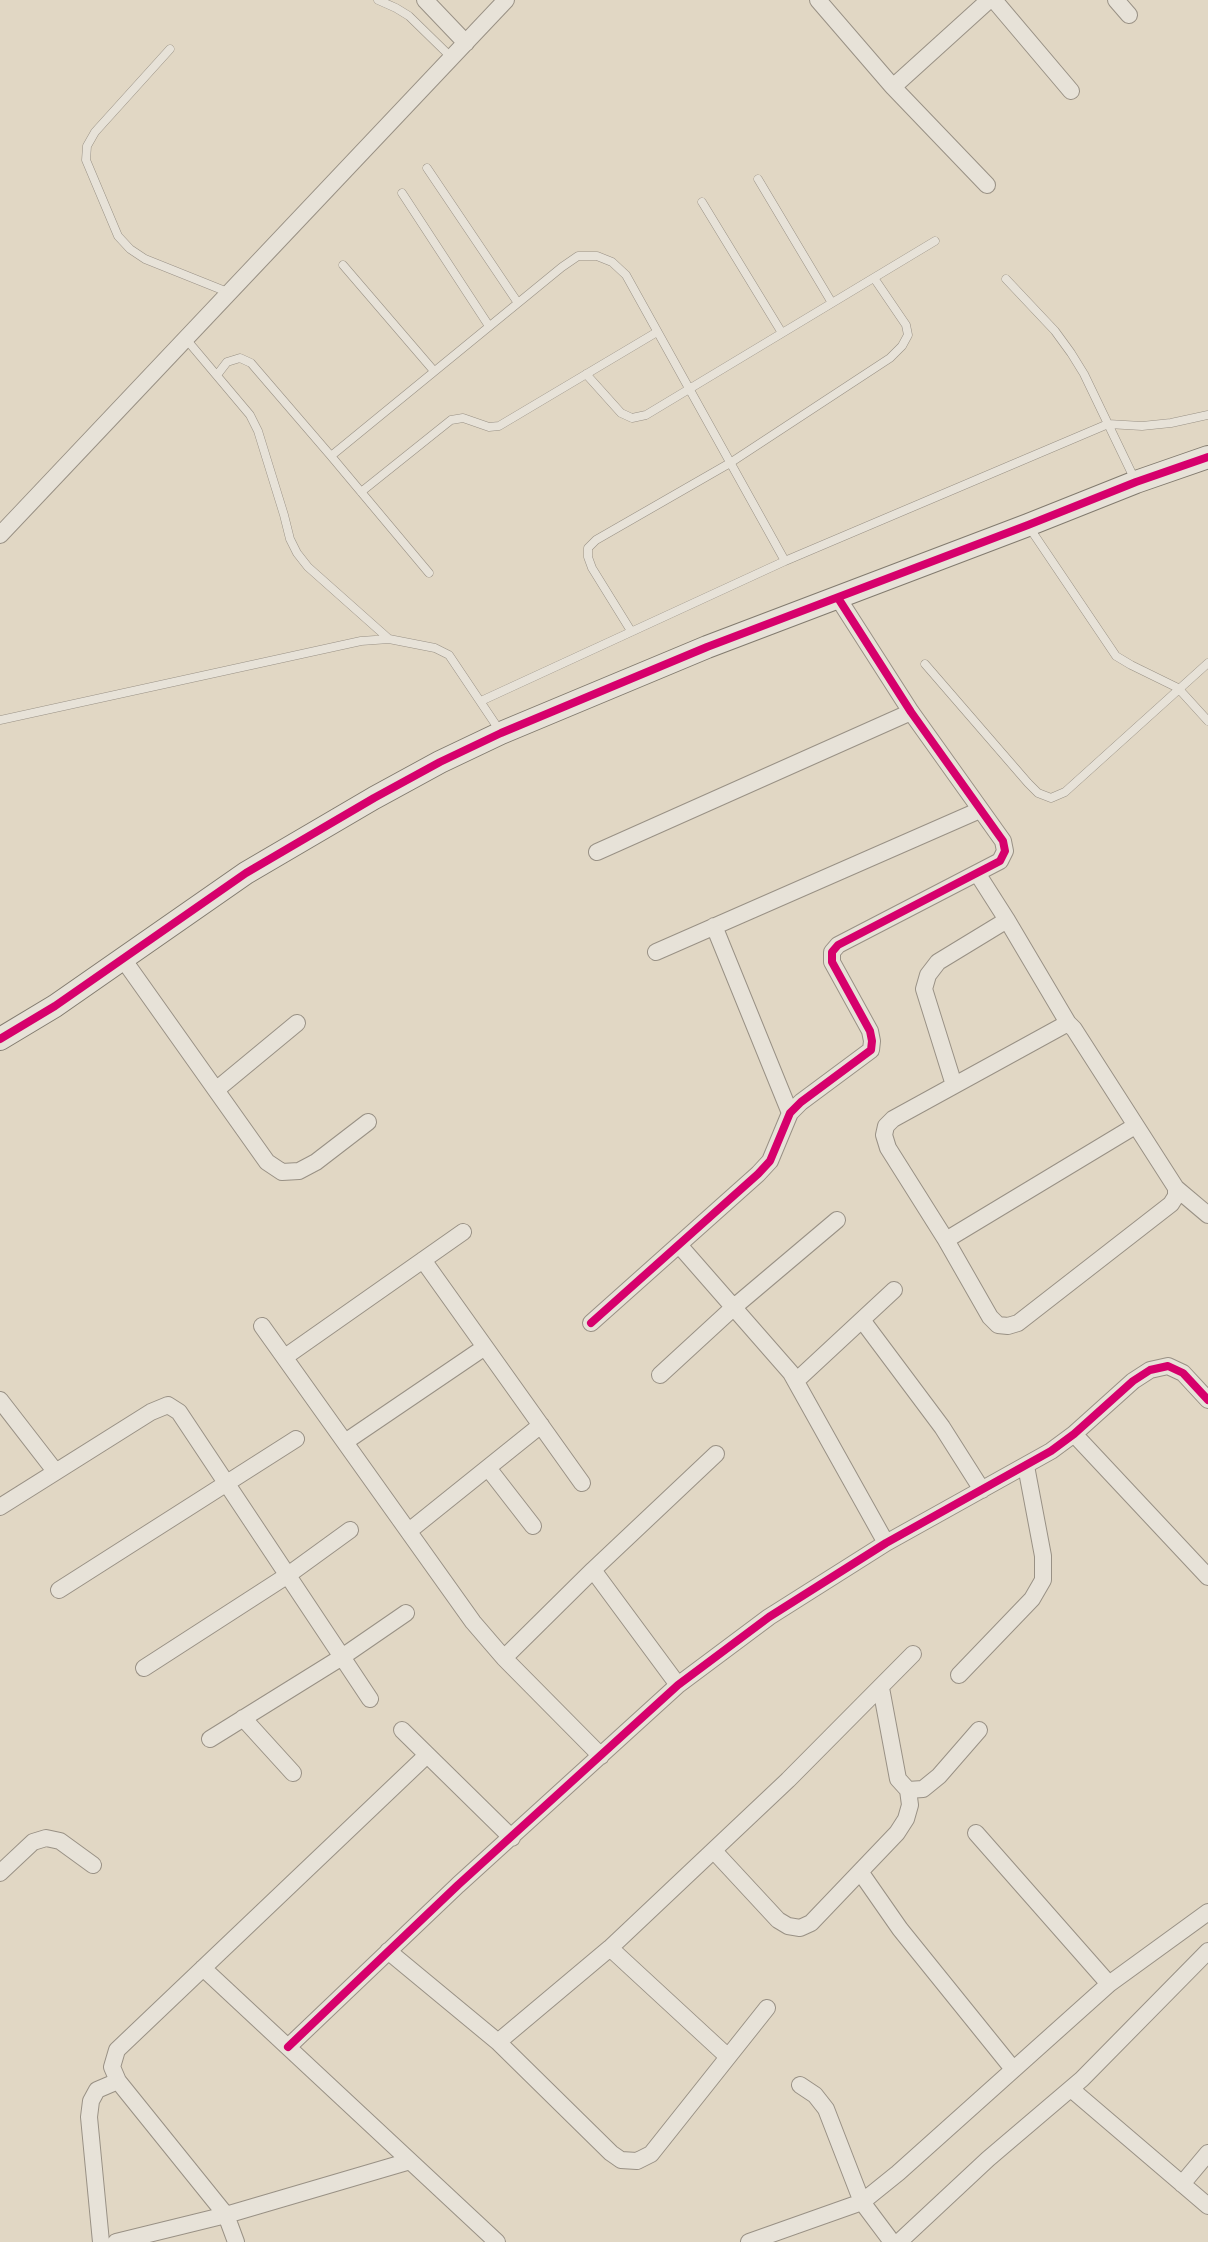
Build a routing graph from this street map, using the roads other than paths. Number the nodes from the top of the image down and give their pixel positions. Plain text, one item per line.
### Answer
1 (378, 0) edge
2 (425, 0) edge
3 (506, 0) edge
4 (818, 0) edge
5 (990, 0) edge
6 (994, 0) edge
7 (1116, 0) edge
8 (1129, 16) dead end
9 (466, 43) junction
10 (170, 49) dead end
11 (452, 58) junction
12 (894, 88) junction
13 (1071, 91) dead end
14 (427, 168) dead end
15 (758, 179) dead end
16 (987, 184) dead end
17 (402, 193) dead end
18 (702, 202) dead end
19 (935, 241) dead end
20 (343, 265) dead end
21 (874, 278) junction
22 (1006, 280) dead end
23 (230, 293) junction
24 (518, 303) junction
25 (832, 303) junction
26 (490, 326) junction
27 (657, 332) junction
28 (782, 333) junction
29 (186, 339) junction
30 (434, 371) junction
31 (586, 374) junction
32 (217, 375) junction
33 (689, 390) junction
34 (1208, 415) edge
35 (1108, 424) junction
36 (332, 456) junction
37 (1208, 457) edge
38 (730, 463) junction
39 (1136, 482) junction
40 (361, 492) junction
41 (1028, 526) junction
42 (0, 535) edge
43 (785, 561) junction
44 (429, 573) dead end
45 (838, 598) junction
46 (631, 631) junction
47 (389, 639) junction
48 (1208, 663) edge
49 (925, 664) dead end
50 (1178, 688) junction
51 (481, 701) junction
52 (911, 712) junction
53 (0, 720) edge
54 (1208, 721) edge
55 (501, 733) junction
56 (980, 810) junction
57 (597, 852) dead end
58 (977, 872) junction
59 (1007, 920) junction
60 (714, 926) junction
61 (656, 952) dead end
62 (123, 959) junction
63 (297, 1023) dead end
64 (1068, 1023) junction
65 (0, 1039) edge
66 (954, 1085) junction
67 (216, 1090) junction
68 (790, 1113) junction
69 (368, 1122) dead end
70 (1135, 1126) junction
71 (1176, 1188) junction
72 (1208, 1215) edge
73 (837, 1220) dead end
74 (463, 1232) dead end
75 (946, 1240) junction
76 (679, 1245) junction
77 (423, 1260) junction
78 (894, 1290) dead end
79 (734, 1307) junction
80 (862, 1320) junction
81 (591, 1324) dead end
82 (262, 1326) dead end
83 (485, 1348) junction
84 (285, 1357) junction
85 (660, 1376) dead end
86 (796, 1381) junction
87 (0, 1400) edge
88 (1208, 1400) edge
89 (541, 1425) junction
90 (1074, 1434) junction
91 (296, 1439) dead end
92 (345, 1442) junction
93 (716, 1454) dead end
94 (1026, 1466) junction
95 (488, 1468) junction
96 (56, 1471) junction
97 (582, 1483) dead end
98 (227, 1484) junction
99 (982, 1490) junction
100 (0, 1507) edge
101 (533, 1526) dead end
102 (350, 1530) dead end
103 (409, 1531) junction
104 (886, 1543) junction
105 (593, 1570) junction
106 (288, 1576) junction
107 (1208, 1577) edge
108 (59, 1590) dead end
109 (406, 1613) dead end
110 (913, 1654) dead end
111 (342, 1657) junction
112 (504, 1658) junction
113 (144, 1668) dead end
114 (959, 1675) dead end
115 (678, 1685) junction
116 (881, 1688) junction
117 (370, 1700) dead end
118 (243, 1718) junction
119 (402, 1730) dead end
120 (979, 1730) dead end
121 (210, 1739) dead end
122 (426, 1755) junction
123 (601, 1756) junction
124 (293, 1773) dead end
125 (908, 1790) junction
126 (976, 1833) dead end
127 (512, 1838) junction
128 (714, 1850) junction
129 (93, 1865) dead end
130 (0, 1873) edge
131 (861, 1873) junction
132 (1208, 1912) edge
133 (610, 1948) junction
134 (388, 1951) junction
135 (1208, 1952) edge
136 (202, 1968) junction
137 (1109, 1984) junction
138 (767, 2008) dead end
139 (498, 2042) junction
140 (288, 2047) junction
141 (727, 2056) junction
142 (1013, 2069) junction
143 (118, 2081) junction
144 (800, 2085) dead end
145 (1071, 2089) junction
146 (1208, 2153) edge
147 (410, 2161) junction
148 (1182, 2184) junction
149 (862, 2202) junction
150 (1208, 2206) edge
151 (226, 2215) junction
152 (101, 2242) edge
153 (116, 2242) edge
154 (236, 2242) edge
155 (497, 2242) edge
156 (750, 2242) edge
157 (892, 2242) edge
158 (899, 2242) edge

1 - 11 lane
2 - 9 street
3 - 9 street
4 - 12 street
5 - 12 street
6 - 13 street
7 - 8 street
9 - 11 street
10 - 23 lane
11 - 23 street
12 - 16 street
14 - 24 lane
15 - 25 lane
17 - 26 lane
18 - 28 lane
19 - 21 lane
20 - 30 lane
21 - 25 lane
21 - 38 lane
22 - 35 lane
23 - 29 street
24 - 26 lane
24 - 27 lane
25 - 28 lane
26 - 30 lane
27 - 31 lane
27 - 33 lane
28 - 33 lane
29 - 32 lane
29 - 42 street
30 - 36 lane
31 - 33 lane
31 - 40 lane
32 - 36 lane
32 - 47 lane
33 - 38 lane
34 - 35 lane
35 - 39 lane
35 - 43 lane
36 - 40 lane
37 - 39 street
38 - 43 lane
38 - 46 lane
39 - 41 street
40 - 44 lane
41 - 45 street
41 - 50 lane
43 - 46 lane
45 - 52 street
45 - 55 street
46 - 51 lane
47 - 51 lane
47 - 53 lane
48 - 50 lane
49 - 50 lane
50 - 54 lane
51 - 55 lane
52 - 56 street
52 - 57 street
55 - 62 street
56 - 58 street
56 - 60 street
58 - 59 street
58 - 68 street
59 - 64 street
59 - 66 street
60 - 61 street
60 - 68 street
62 - 65 street
62 - 67 street
63 - 67 street
64 - 66 street
64 - 70 street
66 - 75 street
67 - 69 street
68 - 76 street
70 - 71 street
70 - 75 street
71 - 72 street
71 - 75 street
73 - 79 street
74 - 77 street
76 - 79 street
76 - 81 street
77 - 83 street
77 - 84 street
78 - 80 street
79 - 85 street
79 - 86 street
80 - 86 street
80 - 99 street
82 - 84 street
83 - 89 street
83 - 92 street
84 - 92 street
86 - 104 street
87 - 96 street
88 - 90 street
89 - 95 street
89 - 97 street
90 - 94 street
90 - 107 street
91 - 98 street
92 - 103 street
93 - 105 street
94 - 99 street
94 - 114 street
95 - 101 street
95 - 103 street
96 - 98 street
96 - 100 street
98 - 106 street
98 - 108 street
99 - 104 street
102 - 106 street
103 - 112 street
104 - 115 street
105 - 112 street
105 - 115 street
106 - 111 street
106 - 113 street
109 - 111 street
110 - 116 street
111 - 117 street
111 - 118 street
112 - 123 street
115 - 123 street
116 - 125 street
116 - 128 street
118 - 121 street
118 - 124 street
119 - 122 street
120 - 125 street
122 - 127 street
122 - 136 street
123 - 127 street
125 - 131 street
126 - 137 street
127 - 134 street
128 - 131 street
128 - 133 street
129 - 130 street
131 - 142 street
132 - 137 street
133 - 139 street
133 - 141 street
134 - 139 street
134 - 140 street
135 - 145 street
136 - 140 street
136 - 143 street
137 - 142 street
138 - 141 street
139 - 141 street
140 - 147 street
142 - 149 street
143 - 151 street
143 - 152 street
144 - 149 street
145 - 148 street
145 - 158 street
146 - 148 street
147 - 151 street
147 - 155 street
148 - 150 street
149 - 156 street
149 - 157 street
151 - 153 street
151 - 154 street

